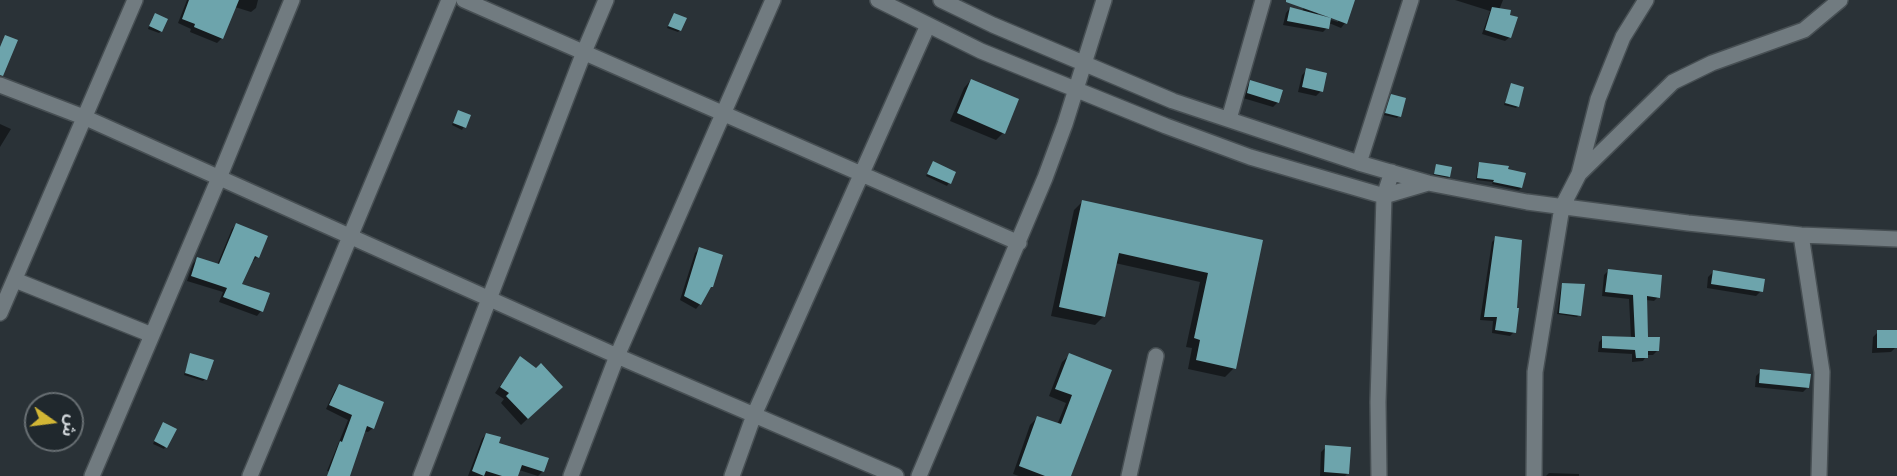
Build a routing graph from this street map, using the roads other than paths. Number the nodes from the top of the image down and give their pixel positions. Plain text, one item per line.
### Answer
1 (135, 0) edge
2 (292, 0) edge
3 (449, 0) edge
4 (464, 0) edge
5 (606, 0) edge
6 (773, 0) edge
7 (878, 0) edge
8 (941, 0) edge
9 (1104, 0) edge
10 (1263, 0) edge
11 (1411, 0) edge
12 (1646, 0) edge
13 (1840, 0) edge
14 (928, 25) junction
15 (584, 52) junction
16 (1084, 64) junction
17 (0, 85) edge
18 (1076, 89) junction
19 (723, 113) junction
20 (86, 118) junction
21 (1229, 119) junction
22 (1359, 163) junction
23 (1392, 172) junction
24 (861, 174) junction
25 (1578, 174) junction
26 (219, 178) junction
27 (1428, 183) junction
28 (1384, 196) junction
29 (1562, 207) junction
30 (1801, 235) junction
31 (351, 237) junction
32 (1897, 238) edge
33 (1019, 243) junction
34 (15, 280) junction
35 (488, 298) junction
36 (0, 313) edge
37 (152, 335) junction
38 (617, 356) junction
39 (1156, 356) dead end
40 (754, 415) junction
41 (92, 476) edge
42 (250, 476) edge
43 (421, 476) edge
44 (571, 476) edge
45 (732, 476) edge
46 (896, 476) edge
47 (919, 476) edge
48 (1129, 476) edge
49 (1379, 476) edge
50 (1534, 476) edge
51 (1819, 476) edge

1 - 20 street
2 - 26 street
3 - 31 street
4 - 15 street
5 - 15 street
6 - 19 street
7 - 14 street
8 - 16 street
9 - 16 street
10 - 21 street
11 - 22 street
12 - 25 street
13 - 25 street
14 - 18 street
14 - 24 street
15 - 19 street
15 - 35 street
16 - 18 street
16 - 21 street
17 - 20 street
18 - 28 street
18 - 33 street
19 - 24 street
19 - 38 street
20 - 26 street
20 - 34 street
21 - 22 street
22 - 23 street
23 - 27 street
23 - 28 street
24 - 33 street
24 - 40 street
25 - 29 street
26 - 31 street
26 - 37 street
27 - 28 street
27 - 29 street
28 - 49 street
29 - 30 street
29 - 50 street
30 - 32 street
30 - 51 street
31 - 35 street
31 - 42 street
33 - 47 street
34 - 36 street
34 - 37 street
35 - 38 street
35 - 43 street
37 - 41 street
38 - 40 street
38 - 44 street
39 - 48 street
40 - 45 street
40 - 46 street

